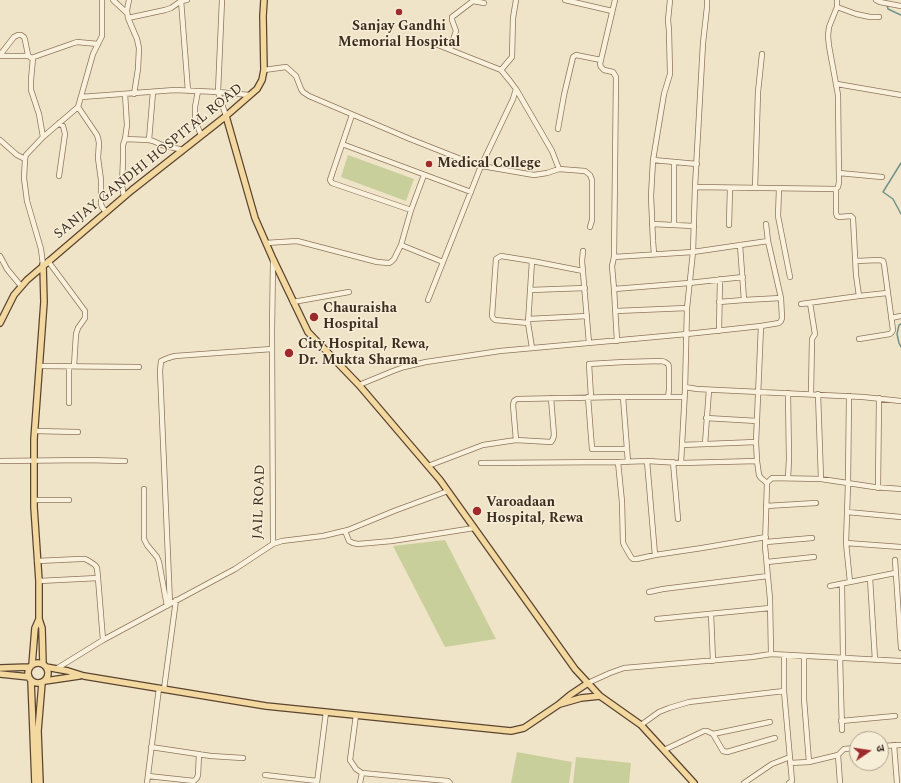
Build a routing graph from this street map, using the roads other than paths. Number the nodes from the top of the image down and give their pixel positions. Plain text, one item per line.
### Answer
1 (102, 0) edge
2 (113, 0) edge
3 (129, 0) edge
4 (183, 0) edge
5 (222, 0) edge
6 (264, 0) edge
7 (516, 0) edge
8 (565, 0) edge
9 (615, 0) edge
10 (670, 0) edge
11 (707, 0) edge
12 (837, 0) edge
13 (878, 1) edge
14 (580, 2) edge
15 (484, 3) dead end
16 (901, 6) edge
17 (837, 7) junction
18 (612, 11) junction
19 (128, 16) junction
20 (879, 16) dead end
21 (428, 40) dead end
22 (98, 44) junction
23 (450, 49) junction
24 (762, 54) dead end
25 (0, 56) edge
26 (31, 57) junction
27 (601, 60) junction
28 (264, 70) junction
29 (501, 70) junction
30 (837, 84) junction
31 (516, 89) junction
32 (188, 91) junction
33 (198, 91) junction
34 (153, 92) junction
35 (218, 92) junction
36 (125, 94) junction
37 (134, 94) junction
38 (249, 95) junction
39 (901, 95) edge
40 (81, 97) junction
41 (78, 107) junction
42 (352, 115) junction
43 (226, 116) junction
44 (59, 124) junction
45 (558, 129) dead end
46 (201, 135) junction
47 (44, 137) junction
48 (125, 139) junction
49 (0, 140) edge
50 (149, 140) junction
51 (342, 144) junction
52 (183, 150) junction
53 (25, 159) junction
54 (653, 160) junction
55 (674, 163) junction
56 (697, 164) junction
57 (481, 166) junction
58 (559, 169) junction
59 (839, 173) junction
60 (424, 175) junction
61 (59, 176) dead end
62 (882, 177) dead end
63 (696, 187) junction
64 (730, 188) junction
65 (755, 188) junction
66 (780, 189) junction
67 (836, 189) junction
68 (471, 192) junction
69 (124, 197) junction
70 (411, 210) junction
71 (106, 212) junction
72 (652, 224) junction
73 (766, 224) dead end
74 (674, 225) junction
75 (729, 225) dead end
76 (694, 226) junction
77 (590, 227) dead end
78 (768, 241) junction
79 (266, 243) junction
80 (401, 245) junction
81 (740, 245) junction
82 (583, 250) dead end
83 (693, 252) junction
84 (654, 254) junction
85 (0, 256) edge
86 (614, 257) junction
87 (273, 259) junction
88 (48, 261) junction
89 (532, 261) junction
90 (856, 261) junction
91 (443, 262) junction
92 (43, 265) junction
93 (2, 266) edge
94 (584, 271) junction
95 (743, 277) junction
96 (790, 277) dead end
97 (720, 279) junction
98 (689, 283) junction
99 (21, 286) junction
100 (585, 288) junction
101 (614, 288) junction
102 (530, 290) junction
103 (349, 292) dead end
104 (888, 293) junction
105 (860, 296) junction
106 (781, 298) junction
107 (428, 300) dead end
108 (744, 300) junction
109 (293, 302) junction
110 (719, 302) junction
111 (810, 303) junction
112 (801, 304) dead end
113 (687, 308) junction
114 (616, 311) junction
115 (587, 316) junction
116 (901, 316) edge
117 (891, 318) junction
118 (528, 321) junction
119 (0, 323) edge
120 (760, 326) junction
121 (719, 331) junction
122 (687, 334) junction
123 (859, 339) dead end
124 (617, 341) junction
125 (589, 343) junction
126 (532, 348) junction
127 (272, 349) junction
128 (40, 366) junction
129 (74, 366) junction
130 (68, 367) junction
131 (139, 367) dead end
132 (360, 385) junction
133 (685, 387) junction
134 (708, 390) junction
135 (759, 392) junction
136 (788, 393) junction
137 (812, 394) junction
138 (818, 394) junction
139 (849, 396) junction
140 (589, 397) junction
141 (623, 397) junction
142 (668, 397) junction
143 (684, 397) junction
144 (551, 398) junction
145 (879, 398) junction
146 (901, 401) edge
147 (69, 403) dead end
148 (706, 418) junction
149 (758, 421) junction
150 (35, 431) junction
151 (78, 432) dead end
152 (516, 440) junction
153 (756, 442) junction
154 (705, 444) junction
155 (682, 445) junction
156 (627, 450) junction
157 (34, 460) junction
158 (0, 461) edge
159 (125, 461) dead end
160 (647, 461) junction
161 (757, 461) junction
162 (618, 462) junction
163 (628, 462) junction
164 (673, 462) junction
165 (481, 463) dead end
166 (681, 463) junction
167 (428, 466) junction
168 (788, 478) junction
169 (821, 479) junction
170 (767, 483) junction
171 (848, 484) junction
172 (878, 488) junction
173 (144, 489) dead end
174 (901, 489) edge
175 (448, 491) junction
176 (34, 500) junction
177 (69, 500) dead end
178 (816, 504) dead end
179 (766, 506) junction
180 (847, 512) junction
181 (901, 517) edge
182 (678, 519) dead end
183 (474, 528) junction
184 (345, 531) junction
185 (812, 538) dead end
186 (766, 539) junction
187 (846, 543) junction
188 (273, 544) junction
189 (901, 547) edge
190 (655, 555) junction
191 (814, 557) dead end
192 (895, 560) dead end
193 (37, 561) junction
194 (767, 562) junction
195 (895, 573) junction
196 (768, 576) junction
197 (98, 578) junction
198 (870, 578) junction
199 (39, 581) junction
200 (850, 582) junction
201 (842, 584) junction
202 (830, 586) dead end
203 (649, 592) dead end
204 (176, 600) junction
205 (168, 605) junction
206 (770, 608) junction
207 (711, 614) junction
208 (39, 619) junction
209 (657, 619) dead end
210 (103, 640) junction
211 (901, 648) edge
212 (770, 654) junction
213 (784, 655) junction
214 (804, 656) junction
215 (842, 658) junction
216 (875, 660) junction
217 (713, 661) junction
218 (901, 661) edge
219 (31, 666) junction
220 (45, 666) junction
221 (0, 668) edge
222 (56, 669) junction
223 (0, 674) edge
224 (84, 676) junction
225 (30, 678) junction
226 (43, 682) junction
227 (588, 683) junction
228 (162, 688) junction
229 (784, 691) junction
230 (600, 696) junction
231 (558, 705) junction
232 (326, 712) junction
233 (356, 715) junction
234 (895, 716) dead end
235 (841, 721) junction
236 (770, 722) dead end
237 (641, 725) junction
238 (842, 730) dead end
239 (713, 734) junction
240 (775, 738) dead end
241 (889, 745) edge
242 (894, 745) junction
243 (901, 745) edge
244 (151, 746) junction
245 (849, 749) edge
246 (664, 750) junction
247 (199, 754) junction
248 (838, 755) junction
249 (790, 757) junction
250 (243, 758) dead end
251 (809, 762) junction
252 (790, 763) junction
253 (362, 772) junction
254 (265, 775) dead end
255 (148, 776) junction
256 (317, 782) edge
257 (791, 782) edge
258 (35, 783) edge
259 (40, 783) edge
260 (147, 783) edge
261 (360, 783) edge
262 (450, 783) edge
263 (694, 783) edge
264 (744, 783) edge
265 (840, 783) edge
266 (897, 783) edge

1 - 22 street
2 - 19 street
3 - 19 street
4 - 19 street
4 - 32 street
5 - 35 street
6 - 28 main road, SANJAY GANDHI HOSPITAL ROAD
7 - 29 street
8 - 14 street
9 - 18 street
10 - 54 street
11 - 56 street
12 - 17 street
13 - 16 street
14 - 18 street
15 - 23 street
17 - 20 street
17 - 30 street
18 - 27 street
19 - 37 street
21 - 23 street
22 - 26 street
22 - 40 street
23 - 29 street
24 - 65 street
25 - 26 street
25 - 26 street
26 - 47 street
27 - 45 street
27 - 86 street
28 - 38 main road, SANJAY GANDHI HOSPITAL ROAD
28 - 42 street
29 - 31 street
30 - 39 street
30 - 59 street
31 - 57 street
31 - 58 street
32 - 33 street
32 - 34 street
33 - 35 street
33 - 46 street
34 - 37 street
34 - 50 street
35 - 38 street
35 - 43 street
36 - 37 street
36 - 40 street
36 - 48 street
38 - 43 main road, SANJAY GANDHI HOSPITAL ROAD
40 - 41 street
41 - 44 street
41 - 71 street
42 - 51 street
42 - 57 street
43 - 46 main road, SANJAY GANDHI HOSPITAL ROAD
43 - 79 main road
44 - 47 street
44 - 61 street
46 - 52 main road, SANJAY GANDHI HOSPITAL ROAD
47 - 53 street
48 - 50 street
48 - 69 street
49 - 53 street
50 - 52 street
51 - 60 street
51 - 70 street
52 - 69 main road, SANJAY GANDHI HOSPITAL ROAD
53 - 92 street
54 - 55 street
54 - 72 street
55 - 56 street
55 - 74 street
56 - 63 street
57 - 58 street
57 - 68 street
58 - 77 street
59 - 62 street
59 - 67 street
60 - 68 street
60 - 70 street
63 - 64 street
63 - 76 street
64 - 65 street
64 - 75 street
65 - 66 street
66 - 67 street
66 - 96 street
67 - 90 street
68 - 91 street
69 - 71 main road, SANJAY GANDHI HOSPITAL ROAD
70 - 80 street
71 - 88 main road, SANJAY GANDHI HOSPITAL ROAD
72 - 74 street
72 - 84 street
73 - 78 street
74 - 76 street
76 - 83 street
78 - 81 street
78 - 106 street
79 - 80 street
79 - 87 main road
80 - 91 street
81 - 83 street
81 - 95 street
82 - 94 street
83 - 84 street
83 - 98 street
84 - 86 street
85 - 93 street
86 - 101 street
87 - 109 main road
87 - 127 street, JAIL ROAD
88 - 92 main road, SANJAY GANDHI HOSPITAL ROAD
88 - 129 street
89 - 94 street
89 - 102 street
89 - 118 street
90 - 104 street
90 - 105 street
91 - 107 street
92 - 99 main road, SANJAY GANDHI HOSPITAL ROAD
92 - 128 main road
93 - 99 street
94 - 100 street
95 - 97 street
95 - 108 street
97 - 98 street
97 - 110 street
98 - 101 street
98 - 113 street
99 - 119 main road, SANJAY GANDHI HOSPITAL ROAD
100 - 102 street
100 - 115 street
101 - 114 street
102 - 118 street
103 - 109 street
104 - 105 street
104 - 117 street
105 - 111 street
106 - 108 street
106 - 120 street
108 - 110 street
109 - 132 main road
110 - 121 street
111 - 112 street
111 - 137 street
113 - 114 street
113 - 122 street
114 - 124 street
115 - 118 street
115 - 125 street
116 - 117 street
117 - 123 street
118 - 126 street
120 - 121 street
120 - 135 street
121 - 122 street
122 - 124 street
122 - 133 street
124 - 125 street
125 - 126 street
126 - 132 street
127 - 188 street, JAIL ROAD
127 - 205 street
128 - 130 street
128 - 150 main road
129 - 130 street
129 - 131 street
130 - 147 street
132 - 167 main road
133 - 134 street
133 - 143 street
134 - 135 street
134 - 148 street
135 - 136 street
135 - 149 street
136 - 137 street
136 - 168 street
137 - 138 street
138 - 139 street
138 - 169 street
139 - 145 street
139 - 171 street
140 - 141 street
140 - 142 street
140 - 144 street
140 - 156 street
141 - 142 street
141 - 156 street
142 - 143 street
143 - 155 street
144 - 152 street
144 - 152 street
145 - 146 street
145 - 172 street
148 - 149 street
148 - 154 street
149 - 153 street
150 - 151 street
150 - 157 main road
152 - 167 street
153 - 154 street
153 - 161 street
154 - 155 street
155 - 166 street
156 - 163 street
157 - 158 street
157 - 159 street
157 - 176 main road
160 - 163 street
160 - 164 street
160 - 190 street
161 - 166 street
161 - 170 street
162 - 163 street
162 - 165 street
162 - 190 street
164 - 166 street
164 - 182 street
167 - 175 main road
168 - 169 street
168 - 170 street
169 - 171 street
170 - 179 street
171 - 172 street
171 - 180 street
172 - 174 street
173 - 205 street
175 - 183 main road
175 - 184 street
176 - 177 street
176 - 193 main road
178 - 179 street
179 - 186 street
180 - 181 street
180 - 187 street
183 - 184 street
183 - 227 main road
184 - 188 street
185 - 186 street
186 - 190 street
186 - 194 street
187 - 189 street
187 - 200 street
188 - 204 street, JAIL ROAD
191 - 194 street
192 - 195 street
193 - 197 street
193 - 199 main road
194 - 196 street
195 - 198 street
195 - 211 street
196 - 203 street
196 - 206 street
197 - 199 street
197 - 210 street
198 - 200 street
198 - 216 street
199 - 208 main road
200 - 201 street
201 - 202 street
201 - 215 street
204 - 205 street, JAIL ROAD
204 - 228 street
205 - 210 street, JAIL ROAD
206 - 207 street
206 - 212 street
207 - 209 street
207 - 217 street
208 - 219 main road
208 - 220 main road
210 - 222 street, JAIL ROAD
212 - 213 street
212 - 217 street
213 - 214 street
213 - 229 street
214 - 215 street
214 - 251 street
215 - 216 street
215 - 235 street
216 - 218 street
217 - 227 street
219 - 220 main road
219 - 221 main road
219 - 225 main road
220 - 222 main road
220 - 226 main road
222 - 224 main road
223 - 225 main road
224 - 226 main road
224 - 228 main road
225 - 226 main road
225 - 258 main road
226 - 259 main road
227 - 230 main road
227 - 231 main road
228 - 232 main road
228 - 244 street
229 - 237 street
229 - 249 street
230 - 231 main road
230 - 237 main road
231 - 233 main road
232 - 233 main road
232 - 256 street
233 - 253 street
234 - 235 street
235 - 238 street
236 - 239 street
237 - 246 main road
239 - 240 street
239 - 246 street
241 - 242 street
242 - 243 street
242 - 266 street
244 - 247 street
244 - 255 street
245 - 248 street
246 - 263 main road
247 - 250 street
247 - 255 street
248 - 251 street
248 - 265 street
249 - 252 street
249 - 264 street
251 - 252 street
252 - 257 street
253 - 261 street
253 - 262 street
254 - 256 street
255 - 260 street

